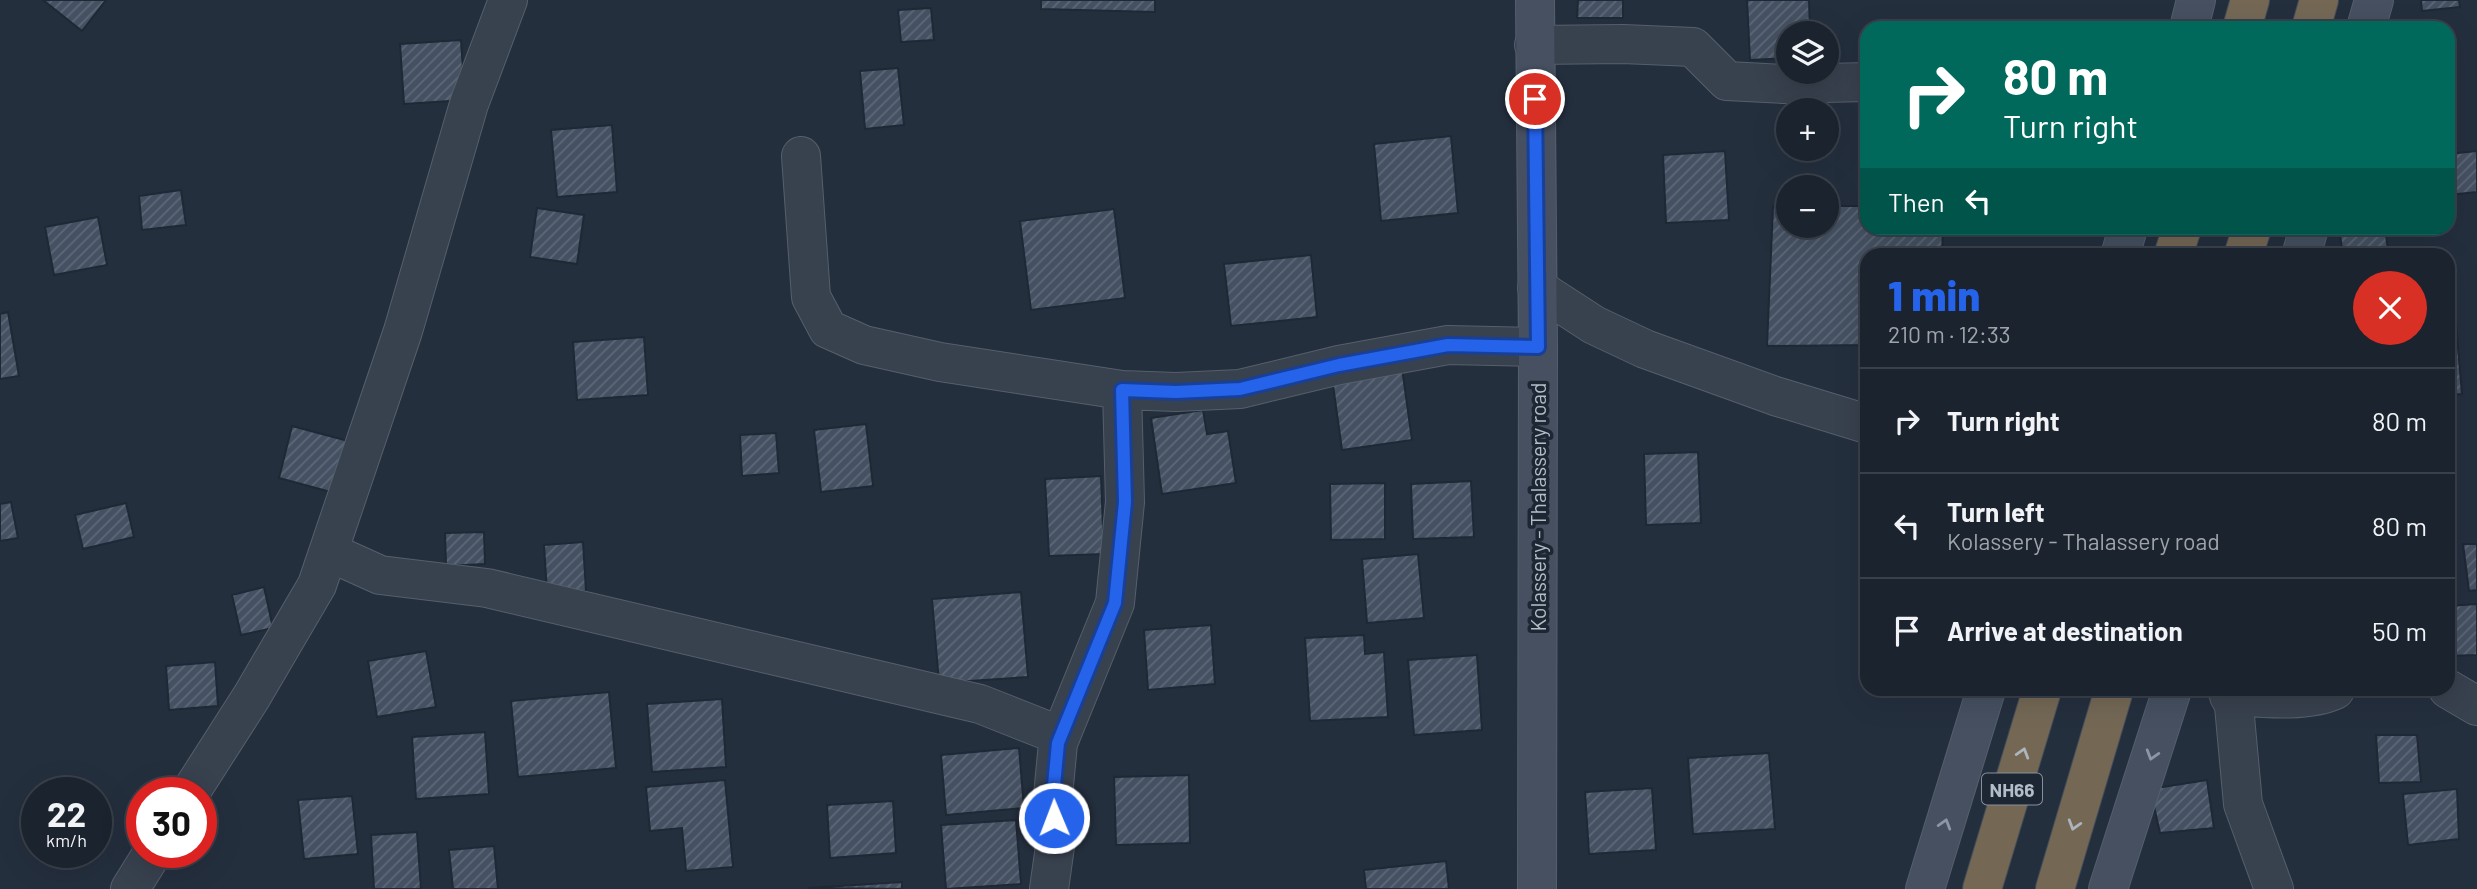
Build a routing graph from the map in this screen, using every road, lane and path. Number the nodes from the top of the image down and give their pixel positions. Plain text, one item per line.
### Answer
1 (508, 0) edge
2 (1535, 0) edge
3 (2196, 0) edge
4 (2250, 0) edge
5 (2319, 0) edge
6 (2374, 0) edge
7 (2191, 21) edge
8 (2244, 21) edge
9 (2313, 21) edge
10 (2368, 21) edge
11 (1535, 46) junction
12 (1860, 82) edge
13 (801, 156) dead end
14 (1537, 288) junction
15 (1538, 347) junction
16 (1122, 390) junction
17 (1860, 422) edge
18 (328, 552) junction
19 (2455, 694) edge
20 (1984, 696) edge
21 (2040, 696) edge
22 (2112, 696) edge
23 (2170, 696) edge
24 (2229, 696) edge
25 (2256, 696) edge
26 (2308, 696) edge
27 (2477, 706) edge
28 (1061, 736) junction
29 (200, 777) edge
30 (143, 868) edge
31 (130, 889) edge
32 (1049, 889) edge
33 (1537, 889) edge
34 (1925, 889) edge
35 (1982, 889) edge
36 (2055, 889) edge
37 (2108, 889) edge
38 (2274, 889) edge

1 - 18 street
2 - 11 main road, Kolassery - Thalassery road
3 - 7 main road
4 - 8 highway
5 - 9 highway
6 - 10 main road
11 - 12 street
11 - 14 main road, Kolassery - Thalassery road
13 - 16 street
14 - 15 main road, Kolassery - Thalassery road
14 - 17 street
15 - 16 street
15 - 33 main road, Kolassery - Thalassery road
16 - 28 street
18 - 28 street
18 - 29 street
19 - 27 street
34 -> 20 main road
35 -> 21 highway, NH66
22 -> 36 highway
23 -> 37 main road
24 - 38 street
25 - 26 street
28 - 32 street
30 - 31 street

